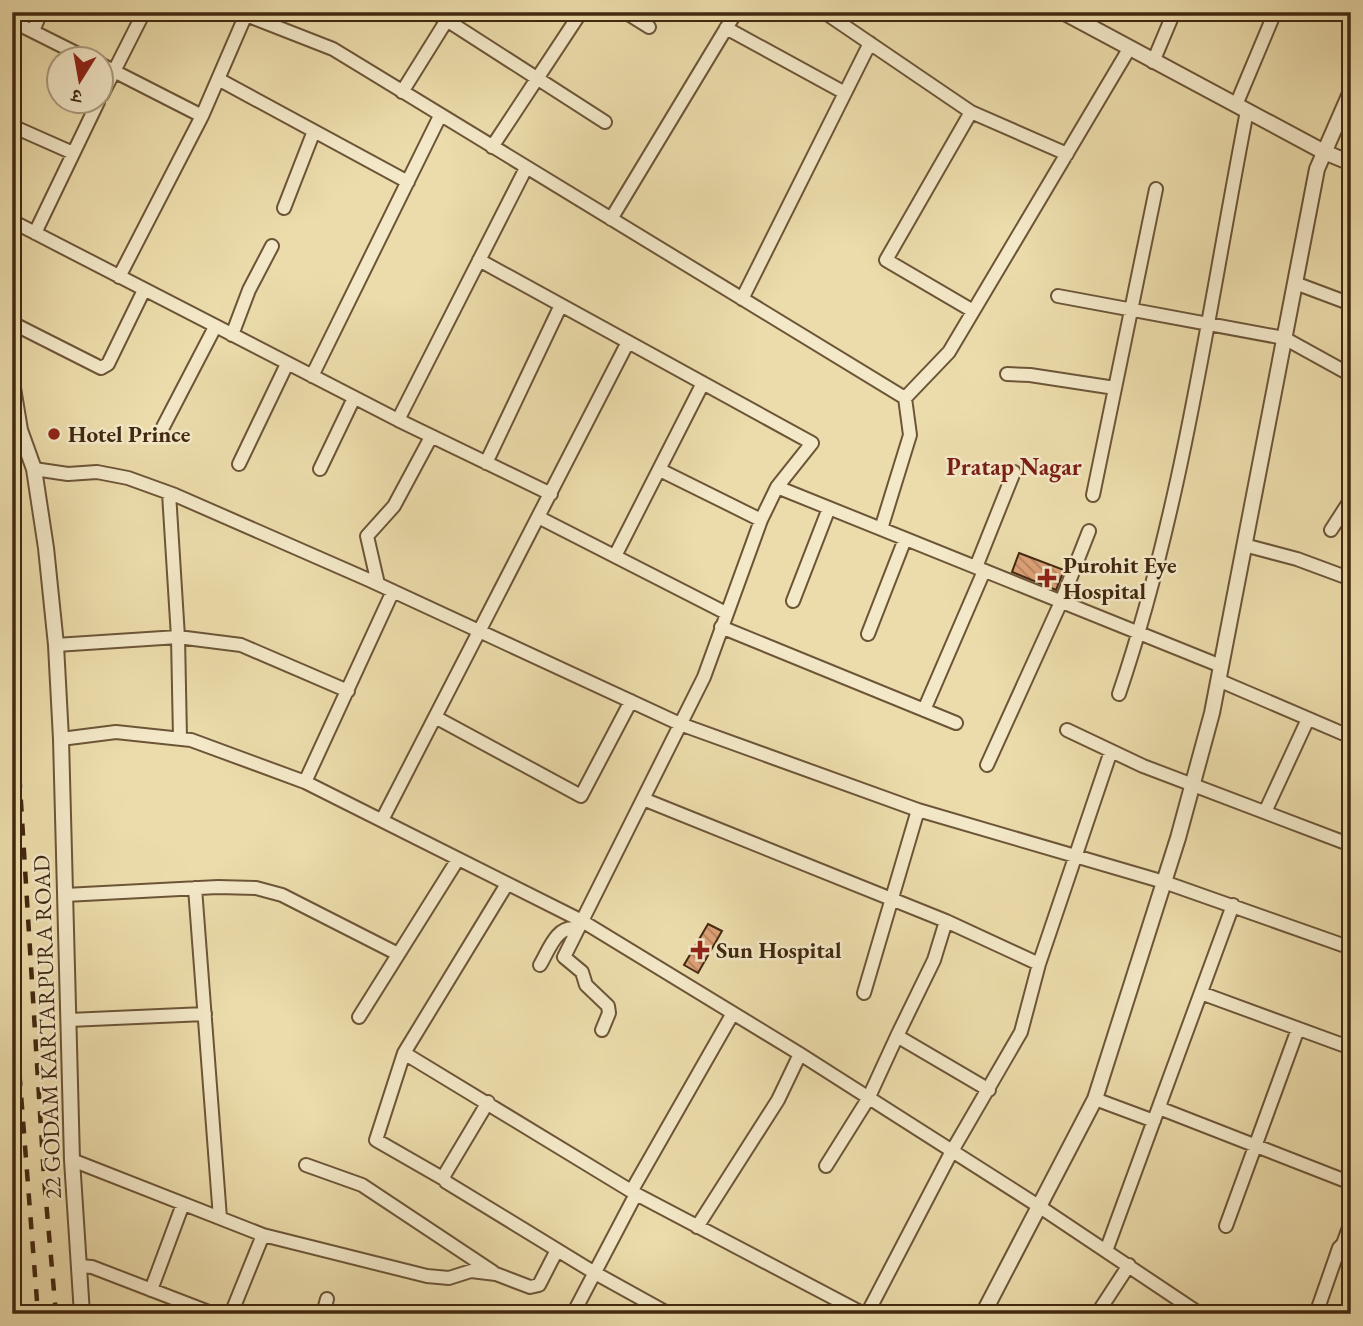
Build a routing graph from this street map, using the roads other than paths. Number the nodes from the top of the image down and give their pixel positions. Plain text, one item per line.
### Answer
1 (41, 12) edge
2 (144, 12) edge
3 (434, 12) edge
4 (581, 12) edge
5 (625, 12) edge
6 (736, 12) edge
7 (824, 12) edge
8 (1062, 12) edge
9 (1174, 12) edge
10 (1275, 12) edge
11 (247, 13) edge
12 (450, 16) edge
13 (12, 21) edge
14 (649, 27) dead end
15 (726, 28) junction
16 (33, 31) junction
17 (870, 43) junction
18 (62, 46) edge
19 (1129, 49) junction
20 (116, 54) edge
21 (1153, 62) junction
22 (116, 73) edge
23 (538, 78) junction
24 (218, 79) junction
25 (1351, 91) edge
26 (402, 92) junction
27 (845, 93) junction
28 (1241, 108) junction
29 (971, 112) junction
30 (91, 116) edge
31 (202, 116) junction
32 (440, 116) junction
33 (605, 122) dead end
34 (12, 126) edge
35 (314, 131) junction
36 (492, 147) junction
37 (1324, 152) junction
38 (74, 153) junction
39 (1067, 154) junction
40 (1351, 163) edge
41 (526, 167) junction
42 (408, 182) junction
43 (1156, 189) dead end
44 (284, 208) dead end
45 (611, 219) junction
46 (12, 221) edge
47 (35, 233) junction
48 (272, 246) dead end
49 (480, 260) junction
50 (119, 277) junction
51 (1295, 283) junction
52 (144, 290) junction
53 (1058, 296) dead end
54 (742, 299) junction
55 (561, 304) junction
56 (1351, 304) edge
57 (1130, 310) junction
58 (973, 311) junction
59 (12, 323) edge
60 (1207, 324) junction
61 (215, 327) junction
62 (232, 335) junction
63 (1284, 338) junction
64 (628, 342) junction
65 (287, 364) junction
66 (1007, 374) dead end
67 (312, 376) junction
68 (1351, 376) edge
69 (12, 382) edge
70 (704, 383) junction
71 (1115, 388) junction
72 (354, 398) junction
73 (905, 398) junction
74 (398, 420) junction
75 (163, 427) dead end
76 (431, 437) junction
77 (486, 463) junction
78 (239, 464) dead end
79 (34, 469) junction
80 (320, 469) dead end
81 (660, 470) junction
82 (1014, 472) dead end
83 (777, 487) junction
84 (169, 493) junction
85 (551, 494) junction
86 (1093, 495) dead end
87 (1351, 499) edge
88 (829, 508) junction
89 (538, 517) junction
90 (761, 520) junction
91 (881, 529) junction
92 (1331, 530) dead end
93 (1089, 531) dead end
94 (905, 539) junction
95 (1244, 545) junction
96 (615, 556) junction
97 (980, 569) junction
98 (1351, 579) edge
99 (378, 584) junction
100 (393, 591) junction
101 (793, 601) dead end
102 (1061, 602) junction
103 (726, 613) junction
104 (721, 626) junction
105 (480, 630) junction
106 (868, 634) dead end
107 (1139, 634) junction
108 (178, 637) junction
109 (56, 645) junction
110 (1219, 673) junction
111 (348, 691) junction
112 (1119, 694) dead end
113 (631, 701) junction
114 (924, 710) junction
115 (435, 717) junction
116 (1308, 719) junction
117 (956, 723) dead end
118 (681, 724) junction
119 (1067, 730) dead end
120 (1351, 737) edge
121 (180, 738) junction
122 (61, 739) junction
123 (1111, 751) junction
124 (987, 765) dead end
125 (305, 782) junction
126 (1192, 785) junction
127 (643, 799) junction
128 (918, 810) junction
129 (1265, 812) junction
130 (382, 820) junction
131 (1351, 845) edge
132 (1077, 856) junction
133 (458, 859) junction
134 (1164, 882) junction
135 (507, 884) junction
136 (195, 888) junction
137 (65, 895) junction
138 (892, 901) junction
139 (1233, 905) junction
140 (946, 921) junction
141 (580, 925) junction
142 (1351, 948) edge
143 (398, 954) junction
144 (1039, 964) junction
145 (540, 965) dead end
146 (864, 993) dead end
147 (1201, 993) junction
148 (733, 1013) junction
149 (205, 1014) junction
150 (359, 1017) dead end
151 (69, 1020) junction
152 (1298, 1029) junction
153 (602, 1030) dead end
154 (897, 1036) junction
155 (1351, 1048) edge
156 (404, 1053) junction
157 (800, 1054) junction
158 (989, 1090) junction
159 (868, 1099) junction
160 (1095, 1099) junction
161 (488, 1102) junction
162 (1159, 1108) junction
163 (1154, 1121) junction
164 (1257, 1145) junction
165 (952, 1151) junction
166 (72, 1160) junction
167 (306, 1165) dead end
168 (826, 1166) dead end
169 (444, 1179) junction
170 (1351, 1183) edge
171 (634, 1192) junction
172 (183, 1204) junction
173 (1040, 1207) junction
174 (220, 1218) junction
175 (1351, 1223) edge
176 (1226, 1226) dead end
177 (697, 1227) junction
178 (263, 1235) junction
179 (1347, 1245) edge
180 (558, 1250) junction
181 (1106, 1251) junction
182 (1129, 1265) junction
183 (79, 1266) junction
184 (595, 1273) junction
185 (496, 1274) junction
186 (151, 1290) junction
187 (327, 1299) dead end
188 (1199, 1313) edge
189 (82, 1314) edge
190 (214, 1314) edge
191 (231, 1314) edge
192 (323, 1314) edge
193 (573, 1314) edge
194 (669, 1314) edge
195 (865, 1314) edge
196 (983, 1314) edge
197 (1097, 1314) edge
198 (1316, 1314) edge

1 - 16 street
2 - 20 street
3 - 12 street
4 - 23 street
5 - 14 street
6 - 15 street
7 - 17 street
8 - 19 street
9 - 21 street
10 - 28 street
11 - 24 street
11 - 26 street
12 - 23 street
12 - 26 street
13 - 16 street
15 - 27 street
15 - 45 street
16 - 18 street
17 - 27 street
17 - 29 street
19 - 21 street
19 - 39 street
21 - 28 street
22 - 31 street
23 - 33 street
23 - 36 street
24 - 31 street
24 - 35 street
25 - 37 street
26 - 32 street
27 - 54 street
28 - 37 street
28 - 60 street
29 - 39 street
29 - 58 street
30 - 38 street
31 - 50 street
32 - 36 street
32 - 42 street
34 - 38 street
35 - 42 street
35 - 44 street
36 - 41 street
37 - 40 street
37 - 51 street
38 - 47 street
39 - 58 street
41 - 45 street
41 - 49 street
42 - 67 street
43 - 57 street
45 - 54 street
46 - 47 street
47 - 50 street
48 - 62 street
49 - 55 street
49 - 74 street
50 - 52 street
51 - 56 street
51 - 63 street
52 - 59 street
52 - 61 street
53 - 57 street
54 - 73 street
55 - 64 street
55 - 77 street
57 - 60 street
57 - 71 street
58 - 73 street
60 - 63 street
60 - 107 street
61 - 62 street
61 - 75 street
62 - 65 street
63 - 68 street
63 - 95 street
64 - 70 street
64 - 85 street
65 - 67 street
65 - 78 street
66 - 71 street
67 - 72 street
69 - 79 street, 22 GODAM KARTARPURA ROAD
70 - 81 street
70 - 83 street
71 - 86 street
72 - 74 street
72 - 80 street
73 - 91 street
74 - 76 street
76 - 77 street
76 - 99 street
77 - 85 street
79 - 84 street
79 - 109 street, 22 GODAM KARTARPURA ROAD
81 - 90 street
81 - 96 street
82 - 97 street
83 - 88 street
83 - 90 street
84 - 99 street
84 - 108 street
85 - 89 street
87 - 92 street
88 - 91 street
88 - 101 street
89 - 96 street
89 - 105 street
90 - 103 street
91 - 94 street
93 - 102 street
94 - 97 street
94 - 106 street
95 - 98 street
95 - 110 street
96 - 103 street
97 - 102 street
97 - 114 street
99 - 100 street
100 - 105 street
100 - 111 street
102 - 107 street
102 - 124 street
103 - 104 street
104 - 114 street
104 - 118 street
105 - 113 street
105 - 115 street
107 - 110 street
107 - 112 street
108 - 109 street
108 - 111 street
108 - 121 street
109 - 122 street, 22 GODAM KARTARPURA ROAD
110 - 116 street
110 - 126 street
111 - 125 street
113 - 115 street
113 - 118 street
114 - 117 street
115 - 130 street
116 - 120 street
116 - 129 street
118 - 127 street
118 - 128 street
119 - 123 street
121 - 122 street
121 - 125 street
122 - 137 street, 22 GODAM KARTARPURA ROAD
123 - 126 street
123 - 132 street
125 - 130 street
126 - 129 street
126 - 134 street
127 - 138 street
127 - 141 street
128 - 132 street
128 - 138 street
129 - 131 street
130 - 133 street
132 - 134 street
132 - 144 street
133 - 135 street
133 - 143 street
134 - 139 street
134 - 160 street
135 - 141 street
135 - 156 street
136 - 137 street
136 - 143 street
136 - 149 street
137 - 151 street, 22 GODAM KARTARPURA ROAD
138 - 140 street
138 - 146 street
139 - 142 street
139 - 147 street
140 - 144 street
140 - 154 street
141 - 145 street
141 - 148 street
141 - 153 street
143 - 150 street
144 - 158 street
147 - 152 street
147 - 162 street
148 - 157 street
148 - 171 street
149 - 151 street
149 - 174 street
151 - 166 street, 22 GODAM KARTARPURA ROAD
152 - 155 street
152 - 164 street
154 - 158 street
154 - 159 street
156 - 161 street
156 - 169 street
157 - 159 street
157 - 177 street
158 - 165 street
159 - 165 street
159 - 168 street
160 - 163 street
160 - 173 street
161 - 169 street
161 - 171 street
162 - 163 street
162 - 164 street
163 - 181 street
164 - 170 street
164 - 176 street
165 - 173 street
165 - 195 street
166 - 172 street
166 - 183 street, 22 GODAM KARTARPURA ROAD
167 - 185 street
169 - 180 street
171 - 177 street
171 - 184 street
172 - 174 street
172 - 186 street
173 - 181 street
173 - 196 street
174 - 178 street
175 - 179 street
177 - 195 street
178 - 185 street
178 - 191 street
179 - 198 street
180 - 184 street
180 - 185 street
181 - 182 street
182 - 188 street
182 - 197 street
183 - 186 street
183 - 189 street, 22 GODAM KARTARPURA ROAD
184 - 193 street
184 - 194 street
186 - 190 street
187 - 192 street

